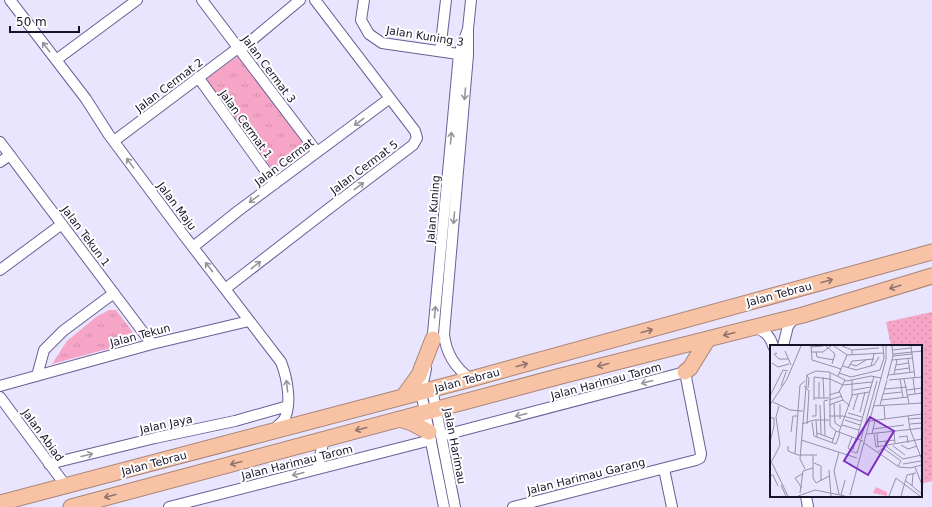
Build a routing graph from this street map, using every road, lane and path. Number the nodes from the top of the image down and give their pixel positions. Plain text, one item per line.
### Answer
1 (10, 0) edge
2 (137, 0) edge
3 (202, 0) edge
4 (300, 0) edge
5 (315, 0) edge
6 (364, 0) edge
7 (446, 0) edge
8 (471, 0) edge
9 (239, 49) junction
10 (440, 51) junction
11 (464, 55) junction
12 (56, 60) junction
13 (198, 77) junction
14 (390, 98) junction
15 (114, 141) junction
16 (0, 142) edge
17 (317, 152) junction
18 (10, 155) junction
19 (0, 162) edge
20 (275, 184) junction
21 (62, 224) junction
22 (193, 247) junction
23 (932, 252) edge
24 (0, 270) edge
25 (932, 276) edge
26 (225, 289) junction
27 (114, 293) junction
28 (803, 315) junction
29 (249, 321) junction
30 (754, 327) junction
31 (433, 339) junction
32 (708, 339) junction
33 (152, 344) junction
34 (773, 345) edge
35 (784, 345) edge
36 (685, 372) junction
37 (37, 376) junction
38 (471, 379) junction
39 (0, 386) edge
40 (427, 391) junction
41 (0, 397) edge
42 (403, 397) junction
43 (288, 406) junction
44 (430, 411) junction
45 (399, 419) junction
46 (270, 432) junction
47 (434, 436) junction
48 (324, 439) junction
49 (49, 464) junction
50 (317, 469) junction
51 (664, 469) junction
52 (66, 486) junction
53 (806, 497) edge
54 (0, 503) edge
55 (70, 507) edge
56 (169, 507) edge
57 (444, 507) edge
58 (455, 507) edge
59 (513, 507) edge
60 (672, 507) edge
61 (808, 507) edge

12 -> 1 street, Jalan Maju
2 - 12 street
3 - 9 street, Jalan Cermat 3
4 - 9 street, Jalan Cermat 2
5 - 14 street, Jalan Cermat 5
6 - 10 street, Jalan Kuning 3
7 - 10 street
8 - 11 street, Jalan Kuning
9 - 13 street, Jalan Cermat 2
9 - 17 street, Jalan Cermat 3
10 - 11 street, Jalan Kuning 3
31 -> 11 street, Jalan Kuning
11 -> 38 street, Jalan Kuning
12 - 15 street, Jalan Maju
13 - 15 street, Jalan Cermat 2
13 - 20 street, Jalan Cermat 1
14 -> 17 street, Jalan Cermat
26 -> 14 street, Jalan Cermat 5
22 -> 15 street, Jalan Maju
16 - 18 street, Jalan Tekun 1
17 - 20 street, Jalan Cermat
18 - 19 street
18 - 21 street, Jalan Tekun 1
20 -> 22 street, Jalan Cermat
21 - 24 street
21 - 27 street, Jalan Tekun 1
26 -> 22 street, Jalan Maju
38 -> 23 highway, Jalan Tebrau
25 -> 28 highway, Jalan Tebrau
26 - 29 street, Jalan Maju
27 - 33 street, Jalan Tekun 1
27 - 37 street
28 - 30 highway, Jalan Tebrau
28 - 35 street
29 - 33 street, Jalan Tekun
43 -> 29 street, Jalan Maju
30 -> 32 highway, Jalan Tebrau
30 - 34 street
31 - 40 street, Jalan Kuning
31 - 42 highway
32 - 36 highway
32 -> 44 highway, Jalan Tebrau
33 - 37 street, Jalan Tekun
36 -> 47 street, Jalan Harimau Tarom
36 - 51 street, Jalan Harimau Garang
37 - 39 street, Jalan Tekun
38 - 40 highway, Jalan Tebrau
40 - 42 highway, Jalan Tebrau
40 - 44 street, Jalan Harimau
41 - 49 street, Jalan Abiad
42 - 46 highway, Jalan Tebrau
43 - 46 street, Jalan Maju
49 -> 43 street, Jalan Jaya
44 - 45 highway, Jalan Tebrau
44 - 47 street, Jalan Harimau
45 - 47 highway
45 -> 48 highway, Jalan Tebrau
46 - 52 highway, Jalan Tebrau
47 - 50 street, Jalan Harimau Tarom
47 - 57 street, Jalan Harimau
47 - 58 street, Jalan Harimau
48 - 50 street
48 -> 55 highway, Jalan Tebrau
49 - 52 street, Jalan Abiad
50 -> 56 street, Jalan Harimau Tarom
51 - 59 street, Jalan Harimau Garang
51 - 60 street
52 - 54 highway, Jalan Tebrau
53 - 61 street

